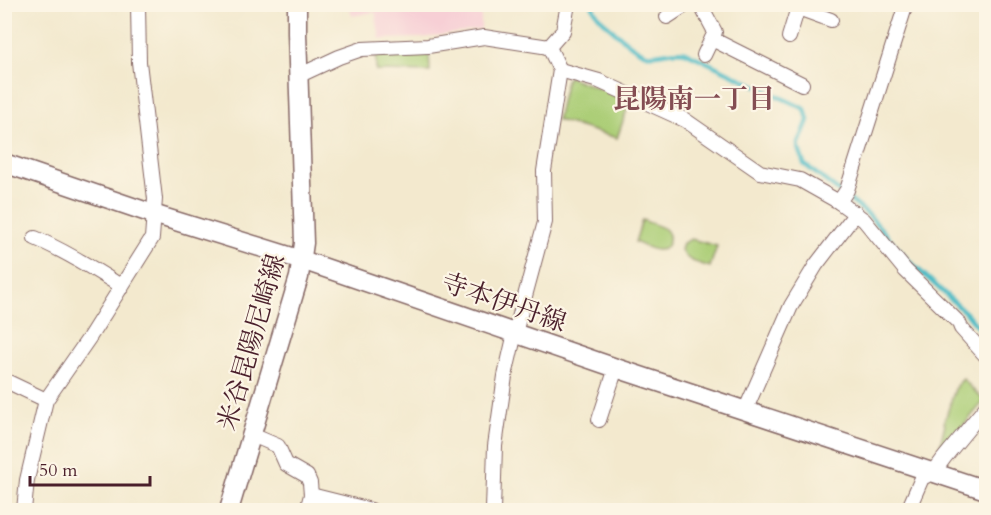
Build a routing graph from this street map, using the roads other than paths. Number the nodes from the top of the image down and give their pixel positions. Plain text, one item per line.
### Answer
1 (138, 4) edge
2 (297, 4) edge
3 (568, 4) edge
4 (687, 4) edge
5 (700, 4) edge
6 (906, 4) edge
7 (798, 6) edge
8 (667, 17) dead end
9 (831, 20) dead end
10 (789, 37) dead end
11 (712, 39) junction
12 (549, 47) junction
13 (704, 55) dead end
14 (560, 70) junction
15 (298, 76) junction
16 (802, 84) dead end
17 (4, 163) edge
18 (839, 202) junction
19 (153, 213) junction
20 (855, 213) junction
21 (44, 238) dead end
22 (302, 260) junction
23 (122, 287) junction
24 (514, 333) junction
25 (987, 356) edge
26 (616, 368) junction
27 (4, 380) edge
28 (46, 400) junction
29 (987, 407) edge
30 (745, 411) junction
31 (603, 417) dead end
32 (252, 435) junction
33 (933, 472) junction
34 (987, 490) edge
35 (311, 495) junction
36 (24, 510) edge
37 (229, 510) edge
38 (307, 510) edge
39 (371, 510) edge
40 (493, 510) edge
41 (908, 510) edge

1 - 19 street
2 - 15 main road, 米谷昆陽尼崎線
3 - 12 street
4 - 8 street
5 - 11 street
6 - 18 street
7 - 9 street
7 - 10 street
11 - 13 street
11 - 16 street
12 - 14 street
12 - 15 street
14 - 18 street
14 - 24 street
15 - 22 main road, 米谷昆陽尼崎線
17 - 19 main road, 寺本伊丹線
18 - 20 street
19 - 22 main road, 寺本伊丹線
19 - 23 street
20 - 25 street
20 - 30 street
21 - 23 street
22 - 24 main road, 寺本伊丹線
22 - 32 main road, 米谷昆陽尼崎線
23 - 28 street
24 - 26 main road, 寺本伊丹線
24 - 40 street
26 - 30 main road, 寺本伊丹線
26 - 31 street
27 - 28 street
28 - 36 street
29 - 33 street
30 - 33 main road, 寺本伊丹線
32 - 35 street
32 - 37 main road, 米谷昆陽尼崎線
33 - 34 main road, 寺本伊丹線
33 - 41 street
35 - 38 street
35 - 39 street

